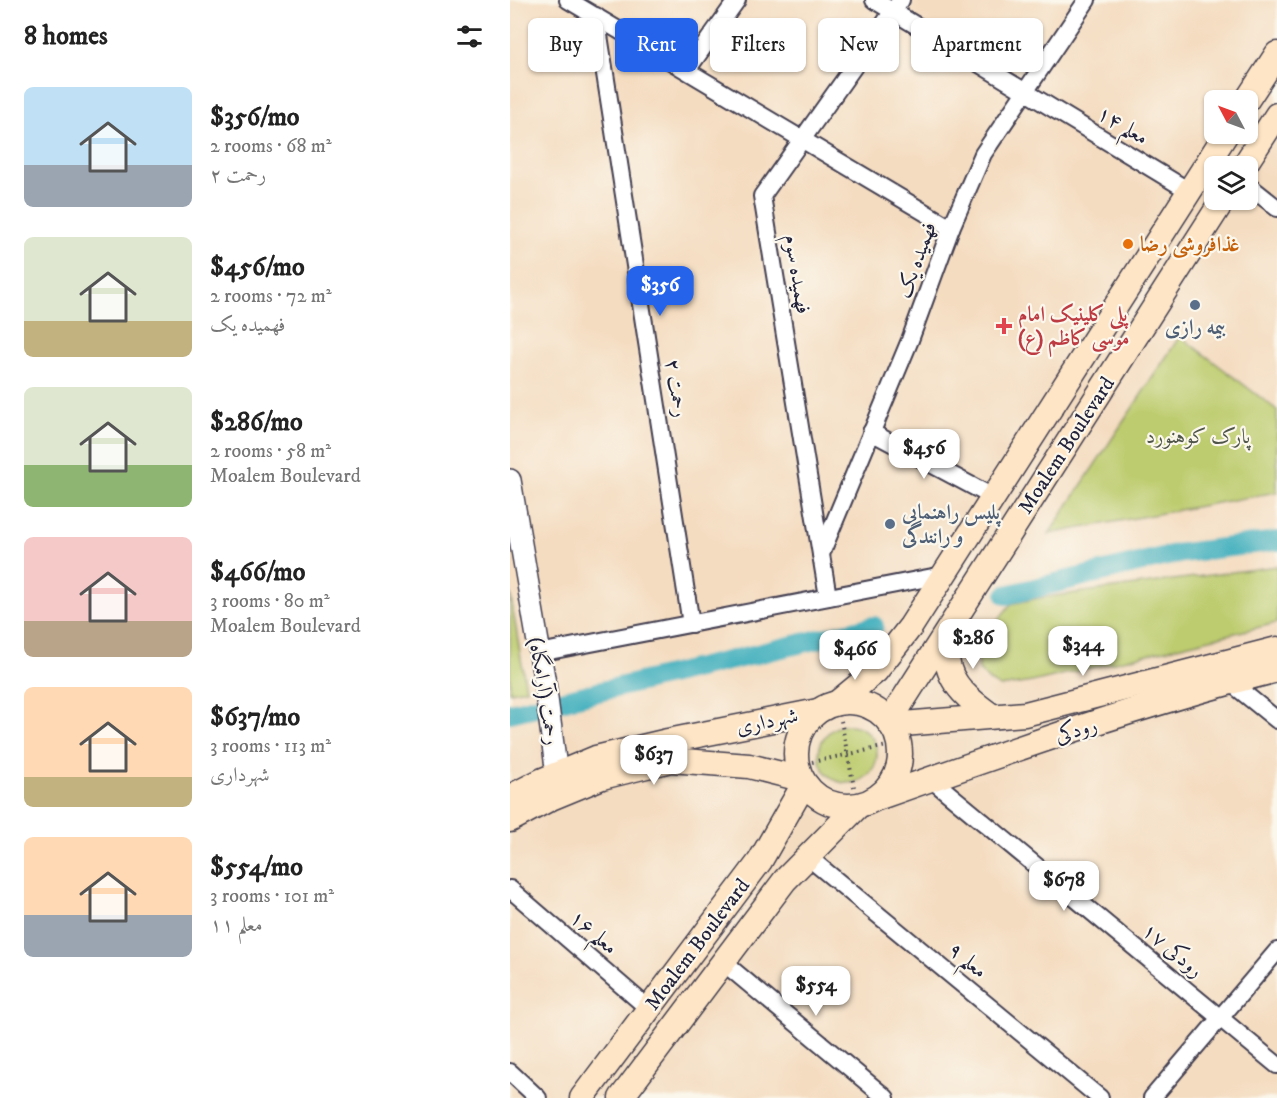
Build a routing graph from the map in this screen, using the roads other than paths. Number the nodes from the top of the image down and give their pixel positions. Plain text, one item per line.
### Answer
1 (569, 0) edge
2 (737, 0) edge
3 (874, 0) edge
4 (1087, 0) edge
5 (897, 6) edge
6 (596, 16) junction
7 (615, 27) edge
8 (1277, 54) edge
9 (698, 55) edge
10 (690, 72) edge
11 (1254, 90) edge
12 (1030, 94) junction
13 (1277, 115) edge
14 (802, 139) junction
15 (1220, 144) edge
16 (1250, 156) edge
17 (1189, 191) junction
18 (1258, 193) edge
19 (1277, 208) edge
20 (1217, 210) edge
21 (951, 228) junction
22 (871, 432) junction
23 (510, 480) edge
24 (993, 497) junction
25 (821, 554) junction
26 (943, 575) junction
27 (828, 597) junction
28 (691, 624) junction
29 (950, 626) junction
30 (1277, 649) edge
31 (540, 652) junction
32 (1277, 670) edge
33 (1230, 682) junction
34 (828, 707) junction
35 (1025, 714) junction
36 (992, 716) junction
37 (1277, 720) edge
38 (893, 730) junction
39 (1032, 744) junction
40 (800, 776) junction
41 (931, 779) junction
42 (558, 784) junction
43 (510, 797) edge
44 (868, 802) junction
45 (510, 820) edge
46 (808, 857) junction
47 (760, 861) junction
48 (785, 880) junction
49 (510, 889) edge
50 (1277, 951) edge
51 (723, 962) junction
52 (649, 1009) junction
53 (1220, 1018) junction
54 (1277, 1065) edge
55 (510, 1072) edge
56 (538, 1098) edge
57 (582, 1098) edge
58 (621, 1098) edge
59 (886, 1098) edge
60 (1100, 1098) edge
61 (1152, 1098) edge

1 - 6 street
2 - 9 street
3 - 5 street, معلم ۱۴
4 - 12 street, فهمیده یک
5 - 12 street, معلم ۱۴
5 - 14 street, فهمیده سوم
6 - 7 street
6 - 28 street, رحمت ۲
8 - 11 main road
10 - 14 street
12 - 17 street, معلم ۱۴
12 - 21 street, فهمیده یک
13 - 16 main road
14 - 21 street
14 - 25 street, فهمیده سوم
15 - 17 main road, Moalem Boulevard
17 - 24 main road, Moalem Boulevard
18 - 19 street
20 - 29 main road, Moalem Boulevard
21 - 22 street, فهمیده یک
22 - 24 street
22 - 25 street, فهمیده یک
23 - 31 street, رحمت (آرامگاه)
24 - 26 main road, Moalem Boulevard
25 - 27 street, فهمیده سوم
26 - 27 street
26 - 34 main road, Moalem Boulevard
27 - 28 street
28 - 31 street
29 - 36 main road
29 - 38 main road, Moalem Boulevard
30 - 35 main road, رودکی
31 - 42 street, رحمت (آرامگاه)
32 - 33 main road, رودکی
33 - 37 street
33 - 39 main road, رودکی
34 - 38 main road
34 - 40 main road, Moalem Boulevard
34 - 42 main road, شهرداری
35 - 36 main road, رودکی
35 - 39 main road
36 - 38 main road, رودکی
38 - 44 main road, Moalem Boulevard
39 - 41 main road, رودکی
40 - 42 main road, شهرداری
40 - 44 main road
40 - 47 main road, Moalem Boulevard
41 - 44 main road, رودکی
41 - 53 street, رودکی ۱۷
42 - 43 main road, شهرداری
42 - 45 main road, شهرداری
44 - 46 main road, Moalem Boulevard
46 - 48 main road, Moalem Boulevard
46 - 60 street, معلم ۹
47 - 48 main road
47 - 52 main road, Moalem Boulevard
48 - 51 main road, Moalem Boulevard
49 - 52 street, معلم ۱۶
50 - 53 street
51 - 58 main road, Moalem Boulevard
51 - 59 street
52 - 57 main road, Moalem Boulevard
53 - 54 street, رودکی ۱۷
53 - 61 street
55 - 56 street

